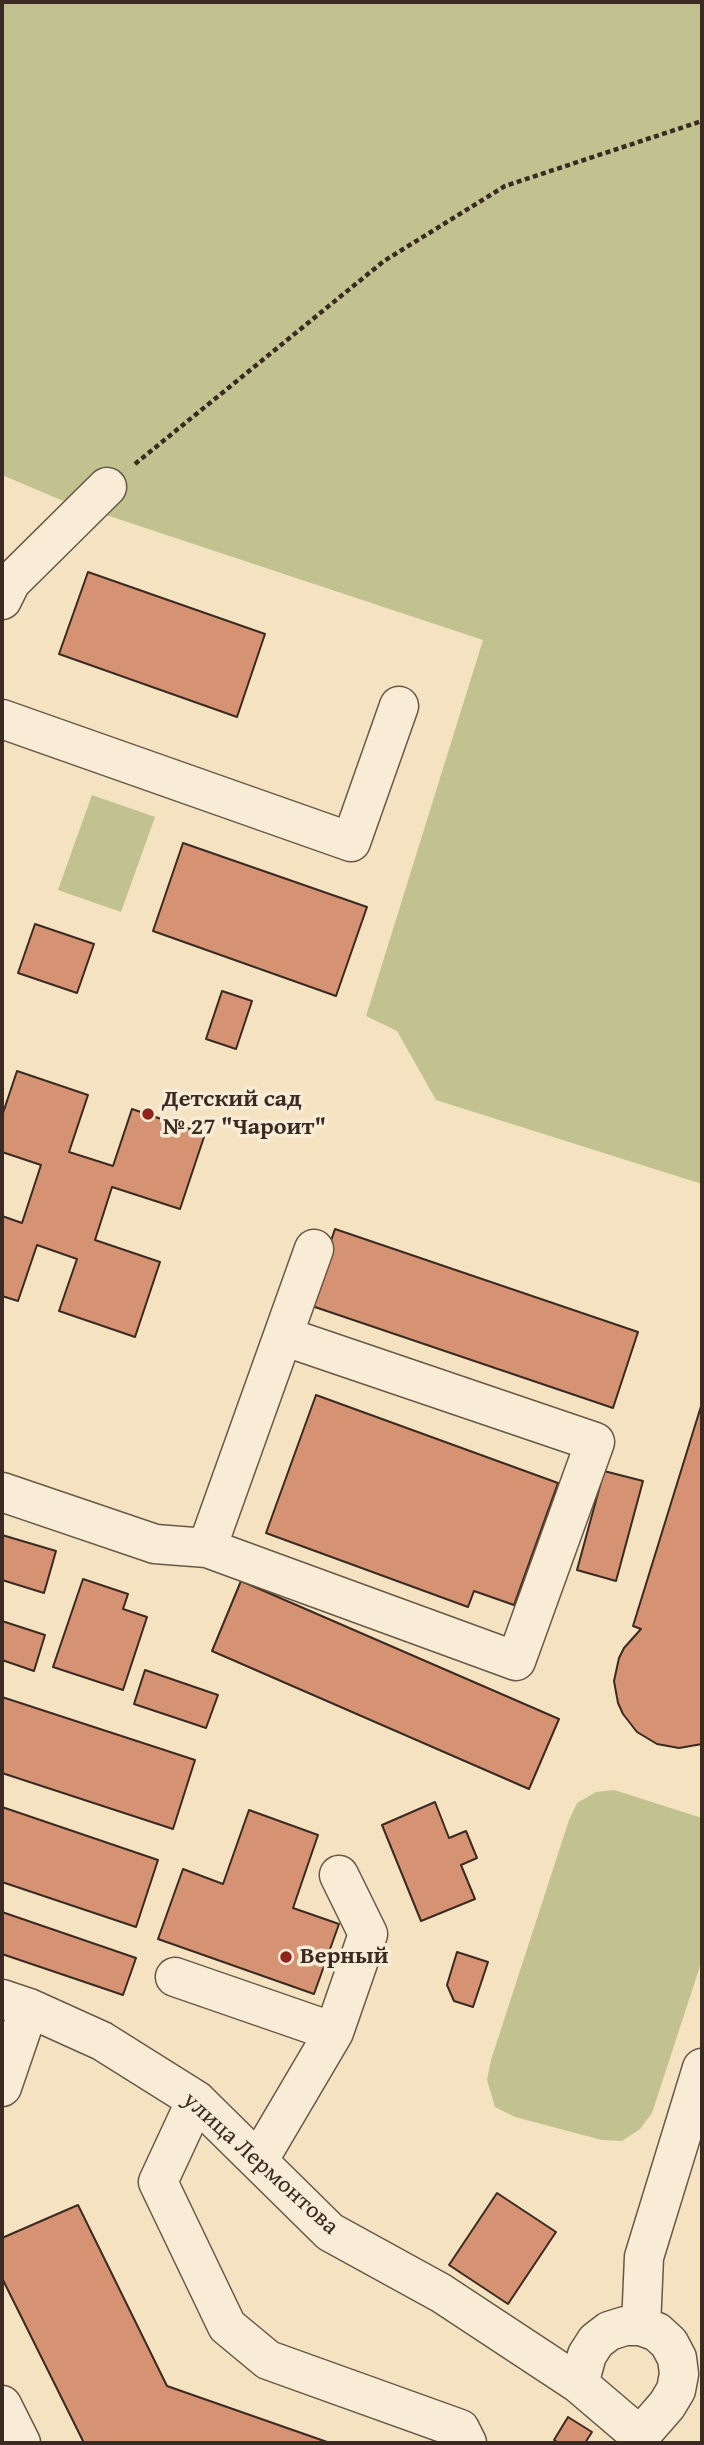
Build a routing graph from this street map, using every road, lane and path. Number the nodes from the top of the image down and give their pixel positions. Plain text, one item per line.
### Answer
1 (702, 121) edge
2 (107, 487) joint
3 (2, 600) edge
4 (399, 706) dead end
5 (2, 719) edge
6 (314, 1249) dead end
7 (283, 1336) junction
8 (2, 1492) edge
9 (207, 1548) junction
10 (339, 1875) dead end
11 (175, 1977) dead end
12 (15, 2004) edge
13 (334, 2032) junction
14 (702, 2068) edge
15 (2, 2087) edge
16 (196, 2100) junction
17 (258, 2161) junction
18 (641, 2326) junction
19 (690, 2349) edge
20 (579, 2384) junction
21 (2, 2405) edge
22 (641, 2440) edge
23 (21, 2443) edge
24 (467, 2443) edge

1 - 2 path
2 - 3 street
4 - 5 street
6 - 7 street
7 - 9 street
7 - 9 street
8 - 9 street
10 - 13 street
11 - 13 street
12 - 15 street
12 - 16 street, улица Лермонтова
13 - 17 street
14 - 18 street
16 - 17 street, улица Лермонтова
16 - 24 street
17 - 20 street, улица Лермонтова
18 - 19 street
18 - 20 street
19 - 22 street
20 - 22 street, улица Лермонтова
21 - 23 street

